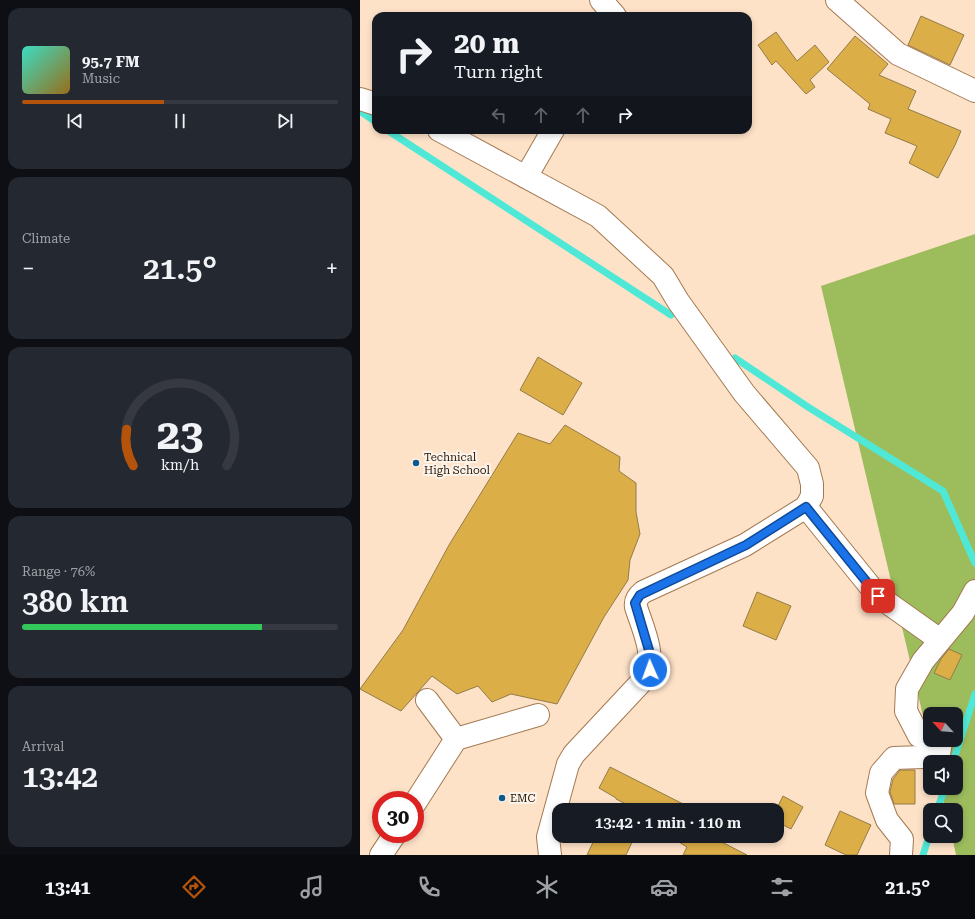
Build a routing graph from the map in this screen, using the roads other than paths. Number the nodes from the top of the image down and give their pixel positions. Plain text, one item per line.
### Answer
1 (601, 0) edge
2 (837, 0) edge
3 (612, 12) edge
4 (975, 91) edge
5 (360, 99) edge
6 (372, 103) edge
7 (446, 134) edge
8 (551, 134) edge
9 (526, 177) junction
10 (806, 507) junction
11 (974, 592) edge
12 (940, 640) junction
13 (427, 700) dead end
14 (538, 714) dead end
15 (923, 737) edge
16 (456, 739) junction
17 (939, 747) edge
18 (423, 791) edge
19 (389, 843) edge
20 (381, 855) edge
21 (550, 855) edge
22 (901, 855) edge

1 - 3 street
2 - 4 street
5 - 6 street
7 - 9 street
8 - 9 street
9 - 10 street
10 - 12 street
10 - 21 street
11 - 12 street
12 - 15 street
13 - 16 street
14 - 16 street
16 - 18 street
17 - 22 street
19 - 20 street

